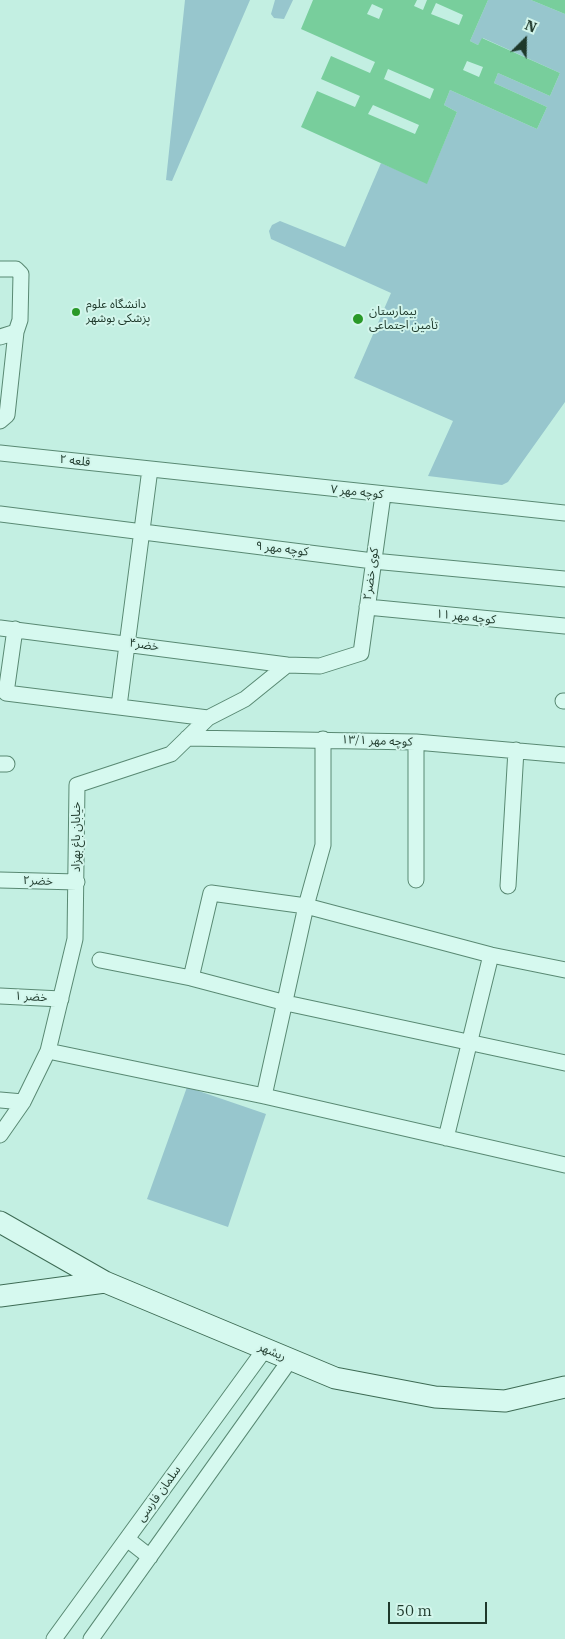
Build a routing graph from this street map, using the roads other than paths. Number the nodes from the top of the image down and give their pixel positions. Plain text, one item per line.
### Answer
1 (0, 269) edge
2 (16, 332) junction
3 (0, 337) edge
4 (0, 421) edge
5 (0, 453) edge
6 (150, 469) junction
7 (383, 495) junction
8 (565, 513) edge
9 (0, 514) edge
10 (141, 531) junction
11 (373, 560) junction
12 (565, 579) edge
13 (367, 607) junction
14 (565, 626) edge
15 (8, 629) edge
16 (127, 643) junction
17 (287, 666) junction
18 (119, 706) junction
19 (208, 718) junction
20 (187, 738) junction
21 (323, 739) junction
22 (416, 742) junction
23 (516, 750) junction
24 (565, 756) edge
25 (0, 880) edge
26 (416, 880) dead end
27 (77, 882) junction
28 (508, 886) dead end
29 (306, 906) junction
30 (491, 955) junction
31 (100, 960) dead end
32 (565, 970) edge
33 (190, 978) junction
34 (0, 996) edge
35 (61, 999) junction
36 (286, 1003) junction
37 (470, 1042) junction
38 (48, 1051) junction
39 (565, 1063) edge
40 (264, 1096) junction
41 (0, 1100) edge
42 (23, 1102) junction
43 (0, 1135) edge
44 (446, 1138) junction
45 (565, 1165) edge
46 (0, 1222) edge
47 (105, 1282) junction
48 (0, 1296) edge
49 (265, 1350) junction
50 (290, 1360) junction
51 (565, 1387) edge
52 (127, 1539) junction
53 (150, 1557) junction
54 (54, 1639) edge
55 (90, 1639) edge

1 - 2 street
2 - 3 street
2 - 4 street
5 - 6 street, قلعه ۲
6 - 7 street, کوچه مهر ۷
6 - 10 street
7 - 8 street, کوچه مهر ۷
7 - 11 street, کوی خضر۲
9 - 10 street, کوچه مهر ۹
10 - 11 street, کوچه مهر ۹
10 - 16 street
11 - 12 street, کوچه مهر ۹
11 - 13 street, کوی خضر۲
13 - 14 street, کوچه مهر ۱۱
13 - 17 street, کوی خضر۲
15 - 16 street, خضر۴
15 - 18 street
16 - 17 street, خضر۴
16 - 18 street
17 - 19 street, خیابان باغ بهزاد
18 - 19 street
19 - 20 street, خیابان باغ بهزاد
20 - 21 street, کوچه مهر ۱۳/۱
20 - 27 street, خیابان باغ بهزاد
21 - 22 street, کوچه مهر ۱۳/۱
21 - 29 street
22 - 23 street, کوچه مهر ۱۳/۱
22 - 26 street
23 - 24 street, کوچه مهر ۱۳/۱
23 - 28 street
25 - 27 street, خضر۲
27 - 35 street, خیابان باغ بهزاد
29 - 30 street
29 - 33 street
29 - 36 street
30 - 32 street
30 - 37 street
31 - 33 street
33 - 36 street
34 - 35 street, خضر ۱
35 - 38 street, خیابان باغ بهزاد
36 - 37 street
36 - 40 street
37 - 39 street
37 - 44 street
38 - 40 street
38 - 42 street, خیابان باغ بهزاد
40 - 44 street
41 - 42 street
42 - 43 street, خیابان باغ بهزاد
44 - 45 street
46 - 47 street, ریشهر
47 - 48 street
47 - 49 street, ریشهر
49 - 50 street, ریشهر
49 - 52 street, سلمان فارسی
50 - 51 street, ریشهر
50 - 53 street
52 - 53 street
52 - 54 street, سلمان فارسی
53 - 55 street

